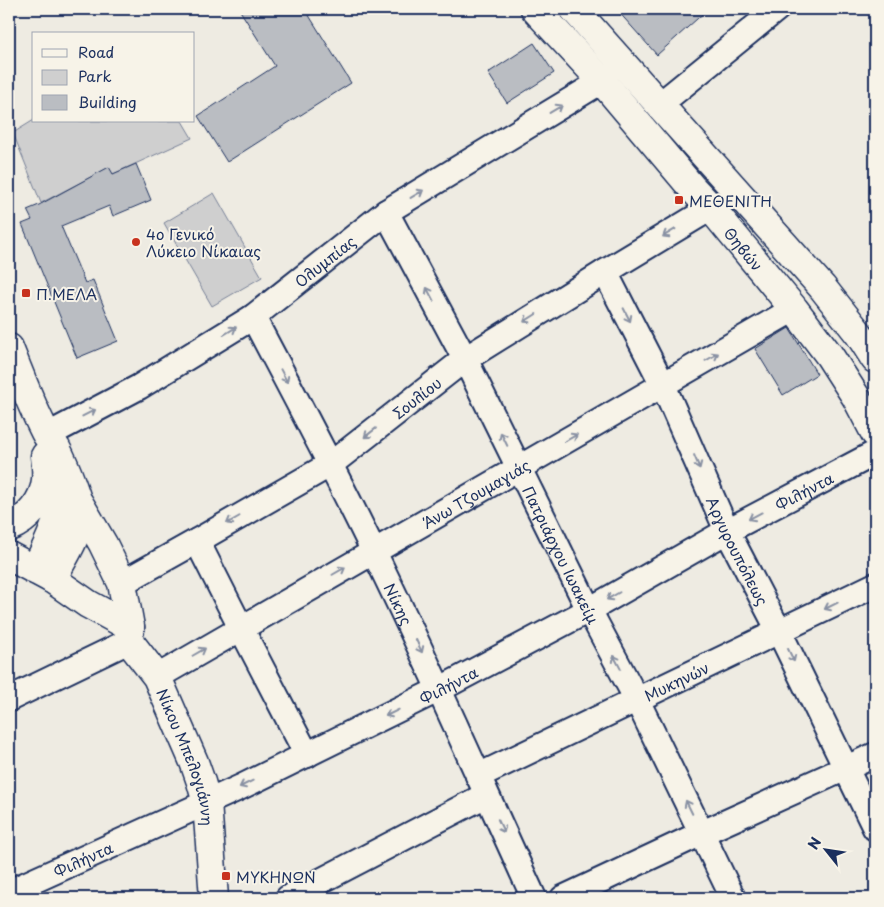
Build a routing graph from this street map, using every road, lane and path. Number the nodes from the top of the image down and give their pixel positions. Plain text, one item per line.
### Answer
1 (535, 9) edge
2 (574, 9) edge
3 (777, 9) edge
4 (602, 81) junction
5 (659, 105) junction
6 (711, 208) junction
7 (386, 212) junction
8 (604, 272) junction
9 (794, 309) junction
10 (253, 317) junction
11 (9, 348) edge
12 (465, 359) junction
13 (875, 359) edge
14 (663, 385) junction
15 (875, 433) edge
16 (46, 446) junction
17 (875, 453) edge
18 (331, 464) junction
19 (519, 468) junction
20 (79, 503) junction
21 (9, 527) edge
22 (727, 531) junction
23 (197, 541) junction
24 (374, 551) junction
25 (9, 556) edge
26 (44, 574) junction
27 (122, 583) junction
28 (875, 585) edge
29 (589, 610) junction
30 (241, 628) junction
31 (779, 631) junction
32 (130, 634) junction
33 (156, 677) junction
34 (440, 689) junction
35 (9, 699) edge
36 (637, 700) junction
37 (307, 755) junction
38 (875, 755) edge
39 (846, 768) junction
40 (482, 786) junction
41 (207, 803) junction
42 (875, 828) edge
43 (702, 833) junction
44 (9, 892) edge
45 (214, 898) edge
46 (288, 898) edge
47 (534, 898) edge
48 (563, 898) edge
49 (734, 898) edge

1 - 4 main road, Θηβών
2 - 5 main road, Θηβών
3 - 5 street
4 - 6 main road, Θηβών
7 -> 4 street, Ολυμπίας
5 - 13 main road, Θηβών
6 -> 8 street, Σουλίου
6 - 9 main road, Θηβών
7 - 10 street, Ολυμπίας
12 -> 7 street, Πατριάρχου Ιωακείμ
8 -> 12 street, Σουλίου
8 -> 14 street, Αργυρουπόλεως
14 -> 9 street, Άνω Τζουμαγιάς
9 - 15 main road, Θηβών
16 -> 10 street, Ολυμπίας
10 -> 18 street, Νίκης
11 - 16 main road
12 -> 18 street, Σουλίου
19 -> 12 street, Πατριάρχου Ιωακείμ
19 -> 14 street, Άνω Τζουμαγιάς
14 -> 22 street, Αργυρουπόλεως
16 - 20 main road
16 - 21 main road
16 - 26 main road
17 -> 22 street, Φιλήντα
18 -> 23 street, Σουλίου
18 - 24 street, Νίκης
19 - 24 street, Άνω Τζουμαγιάς
19 - 29 street, Πατριάρχου Ιωακείμ
20 - 26 main road
20 - 27 main road
22 -> 29 street, Φιλήντα
22 - 31 street, Αργυρουπόλεως
23 - 27 street, Σουλίου
23 - 30 street
30 -> 24 street, Άνω Τζουμαγιάς
24 -> 34 street, Νίκης
25 - 26 main road
26 - 32 main road
27 - 32 main road
28 -> 31 street, Μυκηνών
29 - 34 street, Φιλήντα
36 -> 29 street, Πατριάρχου Ιωακείμ
33 -> 30 street, Άνω Τζουμαγιάς
30 - 37 street
31 - 36 street, Μυκηνών
31 -> 39 street, Αργυρουπόλεως
32 - 33 main road, Νίκου Μπελογιάννη
32 - 35 street
33 - 41 main road, Νίκου Μπελογιάννη
34 -> 37 street, Φιλήντα
34 - 40 street, Νίκης
36 - 40 street, Μυκηνών
43 -> 36 street, Πατριάρχου Ιωακείμ
37 -> 41 street, Φιλήντα
38 - 39 street
39 - 42 street, Αργυρουπόλεως
39 - 43 street
40 - 46 street, Μυκηνών
40 -> 47 street, Νίκης
41 - 44 street, Φιλήντα
41 - 45 main road, Νίκου Μπελογιάννη
43 - 48 street
43 - 49 street, Πατριάρχου Ιωακείμ

